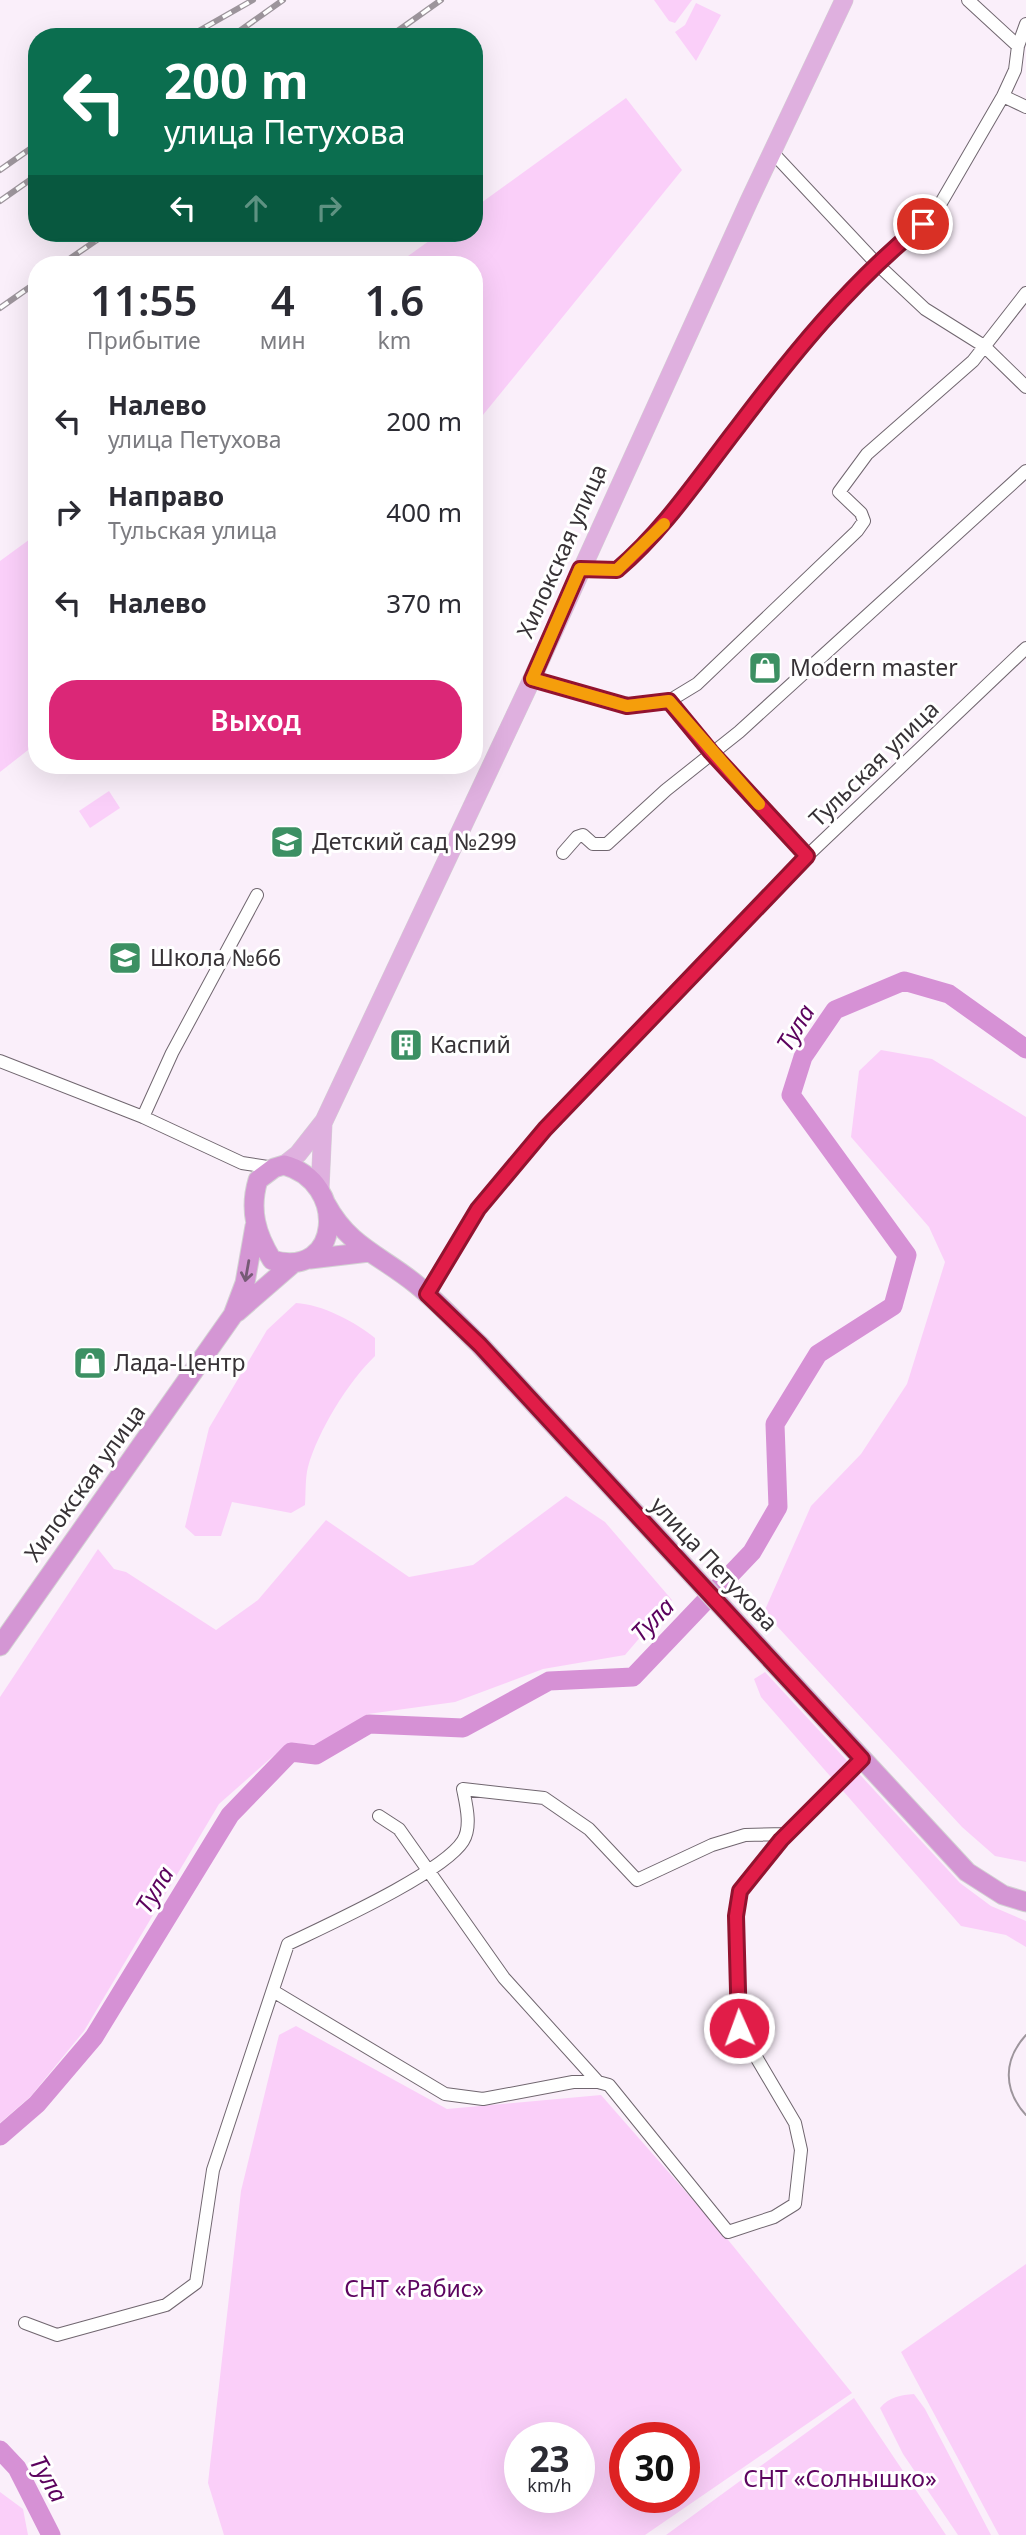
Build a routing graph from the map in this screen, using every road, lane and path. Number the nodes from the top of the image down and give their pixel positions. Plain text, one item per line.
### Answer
1 (844, 0) edge
2 (968, 0) edge
3 (1026, 24) edge
4 (1018, 46) junction
5 (1003, 96) junction
6 (1026, 107) edge
7 (772, 152) junction
8 (876, 263) junction
9 (1026, 293) edge
10 (984, 346) junction
11 (1026, 387) edge
12 (1026, 471) edge
13 (580, 569) junction
14 (1026, 648) edge
15 (532, 679) junction
16 (669, 701) junction
17 (711, 752) junction
18 (563, 853) dead end
19 (807, 856) junction
20 (257, 895) dead end
21 (0, 1061) edge
22 (143, 1117) junction
23 (324, 1121) junction
24 (242, 1163) junction
25 (279, 1167) junction
26 (255, 1190) junction
27 (323, 1197) junction
28 (255, 1226) junction
29 (369, 1252) junction
30 (300, 1262) junction
31 (427, 1294) junction
32 (233, 1315) junction
33 (0, 1646) edge
34 (862, 1759) junction
35 (379, 1816) dead end
36 (786, 1834) junction
37 (428, 1868) junction
38 (1026, 1902) edge
39 (273, 1991) junction
40 (598, 2082) junction
41 (25, 2323) dead end

1 - 7 main road, Хилокская улица
2 - 4 street
3 - 4 street
4 - 5 street
5 - 6 street
5 - 8 street
7 - 8 street
7 - 13 main road, Хилокская улица
8 - 10 street
8 - 13 street
9 - 10 street
10 - 11 street
10 - 16 street
12 - 17 street
13 - 15 main road, Хилокская улица
14 - 19 street, Тульская улица
15 - 16 street
15 - 23 main road, Хилокская улица
16 - 17 street
17 - 18 street
17 - 19 street
19 - 31 street, Тульская улица
20 - 22 street
21 - 22 street
22 - 24 street
23 - 25 main road
23 - 27 main road
24 - 25 street
24 - 26 street
25 - 26 highway
25 - 27 highway
26 - 28 highway
27 - 29 highway, улица Петухова
27 - 30 highway
28 - 30 highway
28 -> 32 highway
29 - 30 highway
29 - 31 highway, улица Петухова
30 - 32 highway
31 - 34 highway, улица Петухова
32 - 33 highway, Хилокская улица
34 - 36 street
34 - 38 highway, улица Петухова
35 - 37 street
36 - 37 street
36 - 40 street
37 - 39 street
37 - 40 street
39 - 40 street
39 - 41 street

